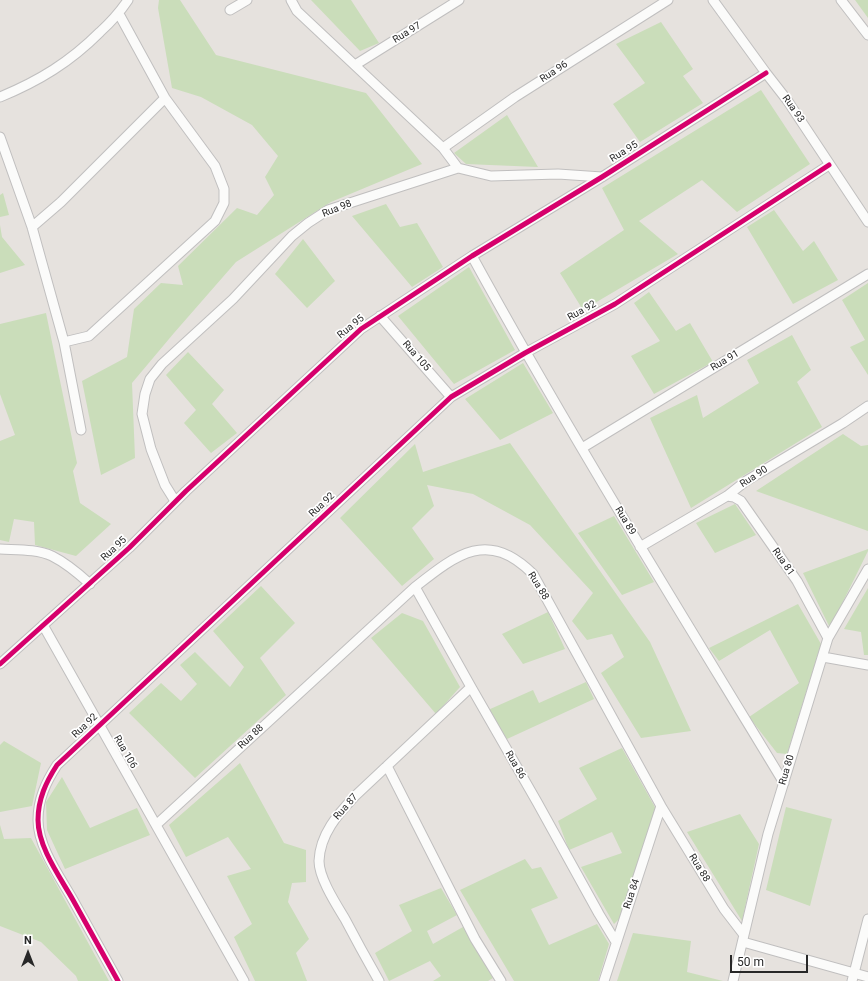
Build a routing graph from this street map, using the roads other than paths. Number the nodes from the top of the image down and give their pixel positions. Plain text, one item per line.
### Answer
1 (128, 0) edge
2 (247, 0) edge
3 (291, 0) edge
4 (459, 0) edge
5 (668, 0) edge
6 (714, 0) edge
7 (840, 0) edge
8 (230, 10) dead end
9 (119, 14) junction
10 (868, 36) edge
11 (355, 65) junction
12 (766, 73) junction
13 (0, 97) edge
14 (165, 98) junction
15 (0, 137) edge
16 (443, 148) junction
17 (829, 166) junction
18 (458, 168) junction
19 (602, 176) junction
20 (868, 222) edge
21 (32, 227) junction
22 (472, 256) junction
23 (868, 274) edge
24 (380, 316) junction
25 (64, 342) junction
26 (525, 352) junction
27 (451, 397) junction
28 (868, 406) edge
29 (81, 430) dead end
30 (582, 448) junction
31 (727, 496) junction
32 (175, 501) junction
33 (640, 547) junction
34 (0, 549) edge
35 (868, 569) edge
36 (90, 584) junction
37 (415, 586) junction
38 (43, 625) junction
39 (828, 638) junction
40 (823, 657) junction
41 (0, 664) edge
42 (868, 665) edge
43 (470, 687) junction
44 (99, 725) junction
45 (387, 766) junction
46 (784, 783) junction
47 (661, 806) junction
48 (156, 824) junction
49 (868, 919) edge
50 (743, 939) junction
51 (616, 942) junction
52 (853, 977) edge
53 (868, 977) edge
54 (118, 981) edge
55 (244, 981) edge
56 (378, 981) edge
57 (501, 981) edge
58 (604, 981) edge
59 (733, 981) edge

1 - 9 street
2 - 8 street
3 - 11 street
4 - 11 street, Rua 97
5 - 16 street, Rua 96
6 - 12 street, Rua 93
7 - 10 street
9 - 13 street
9 - 14 street
11 - 16 street
12 - 17 street, Rua 93
12 - 19 street, Rua 95
14 - 21 street
14 - 25 street
15 - 21 street
16 - 18 street
17 - 20 street, Rua 93
17 - 26 street, Rua 92
18 - 19 street
18 - 32 street, Rua 98
19 - 22 street, Rua 95
21 - 25 street
22 - 24 street, Rua 95
22 - 26 street, Rua 89
23 - 30 street, Rua 91
24 - 27 street, Rua 105
24 - 32 street, Rua 95
25 - 29 street
26 - 27 street, Rua 92
26 - 30 street, Rua 89
27 - 44 street, Rua 92
28 - 31 street, Rua 90
30 - 33 street, Rua 89
31 - 33 street, Rua 90
31 - 39 street, Rua 81
32 - 36 street, Rua 95
33 - 46 street, Rua 89
34 - 36 street
35 - 39 street, Rua 80
36 - 38 street, Rua 95
37 - 43 street, Rua 86
37 - 47 street, Rua 88
37 - 48 street, Rua 88
38 - 41 street, Rua 95
38 - 44 street, Rua 106
39 - 40 street, Rua 80
40 - 42 street
40 - 46 street, Rua 80
43 - 45 street, Rua 87
43 - 51 street, Rua 86
44 - 48 street, Rua 106
44 - 54 street, Rua 92
45 - 56 street, Rua 87
45 - 57 street
46 - 50 street, Rua 80
47 - 50 street, Rua 88
47 - 51 street, Rua 84
48 - 55 street, Rua 106
49 - 52 street
50 - 52 street
50 - 59 street, Rua 80
51 - 58 street, Rua 84
52 - 53 street

